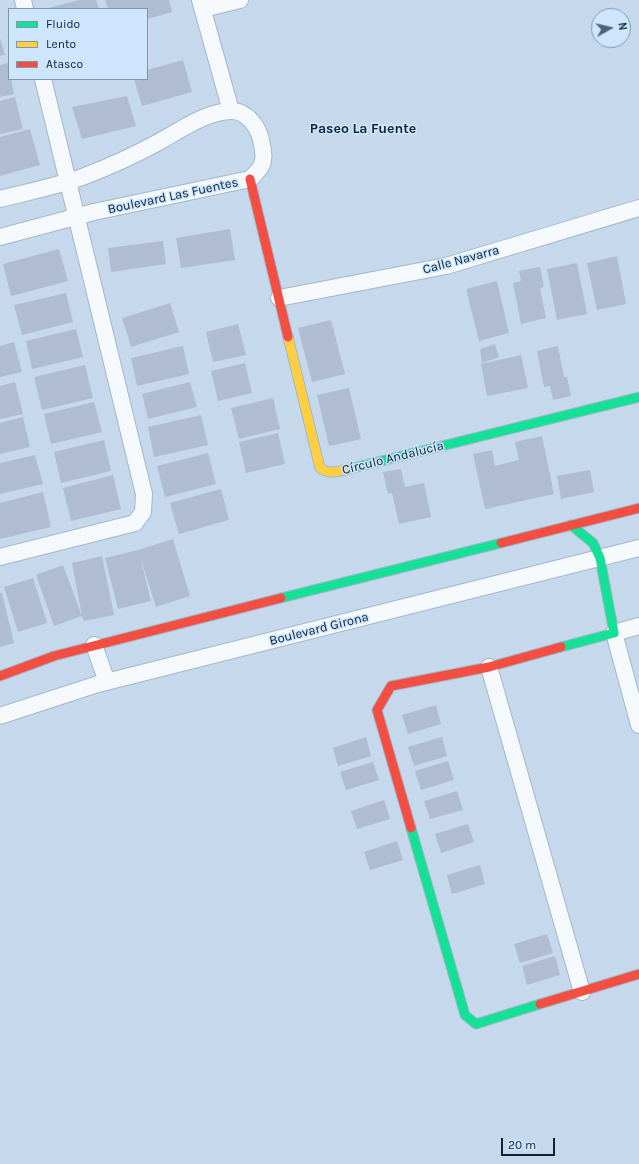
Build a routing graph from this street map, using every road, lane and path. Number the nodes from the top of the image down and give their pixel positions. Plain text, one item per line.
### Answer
1 (240, 0) edge
2 (201, 4) edge
3 (43, 80) edge
4 (231, 111) junction
5 (250, 180) junction
6 (68, 181) junction
7 (0, 200) edge
8 (639, 208) edge
9 (77, 216) junction
10 (0, 237) edge
11 (279, 298) junction
12 (639, 397) edge
13 (639, 508) edge
14 (571, 525) junction
15 (639, 548) edge
16 (0, 557) edge
17 (600, 558) junction
18 (639, 626) edge
19 (614, 633) junction
20 (94, 645) junction
21 (489, 667) junction
22 (0, 676) edge
23 (107, 682) junction
24 (0, 716) edge
25 (639, 725) edge
26 (639, 974) edge
27 (582, 992) junction

1 - 2 street
2 - 4 street
3 - 6 street
4 - 5 street, Boulevard Las Fuentes
4 - 6 street
5 - 9 street, Boulevard Las Fuentes
5 - 11 street, Círculo Andalucía
6 - 7 street
6 - 9 street
8 - 11 street, Calle Navarra
9 - 10 street, Boulevard Las Fuentes
9 - 16 street
11 - 12 street, Círculo Andalucía
13 - 14 street
14 - 17 street
14 - 20 street
15 - 17 street, Boulevard Girona
17 - 19 street
17 - 23 street, Boulevard Girona
18 - 19 street
19 - 21 street
19 - 25 street
20 - 22 street
20 - 23 street
21 - 27 street
21 - 27 street
23 - 24 street, Boulevard Girona
26 - 27 street

